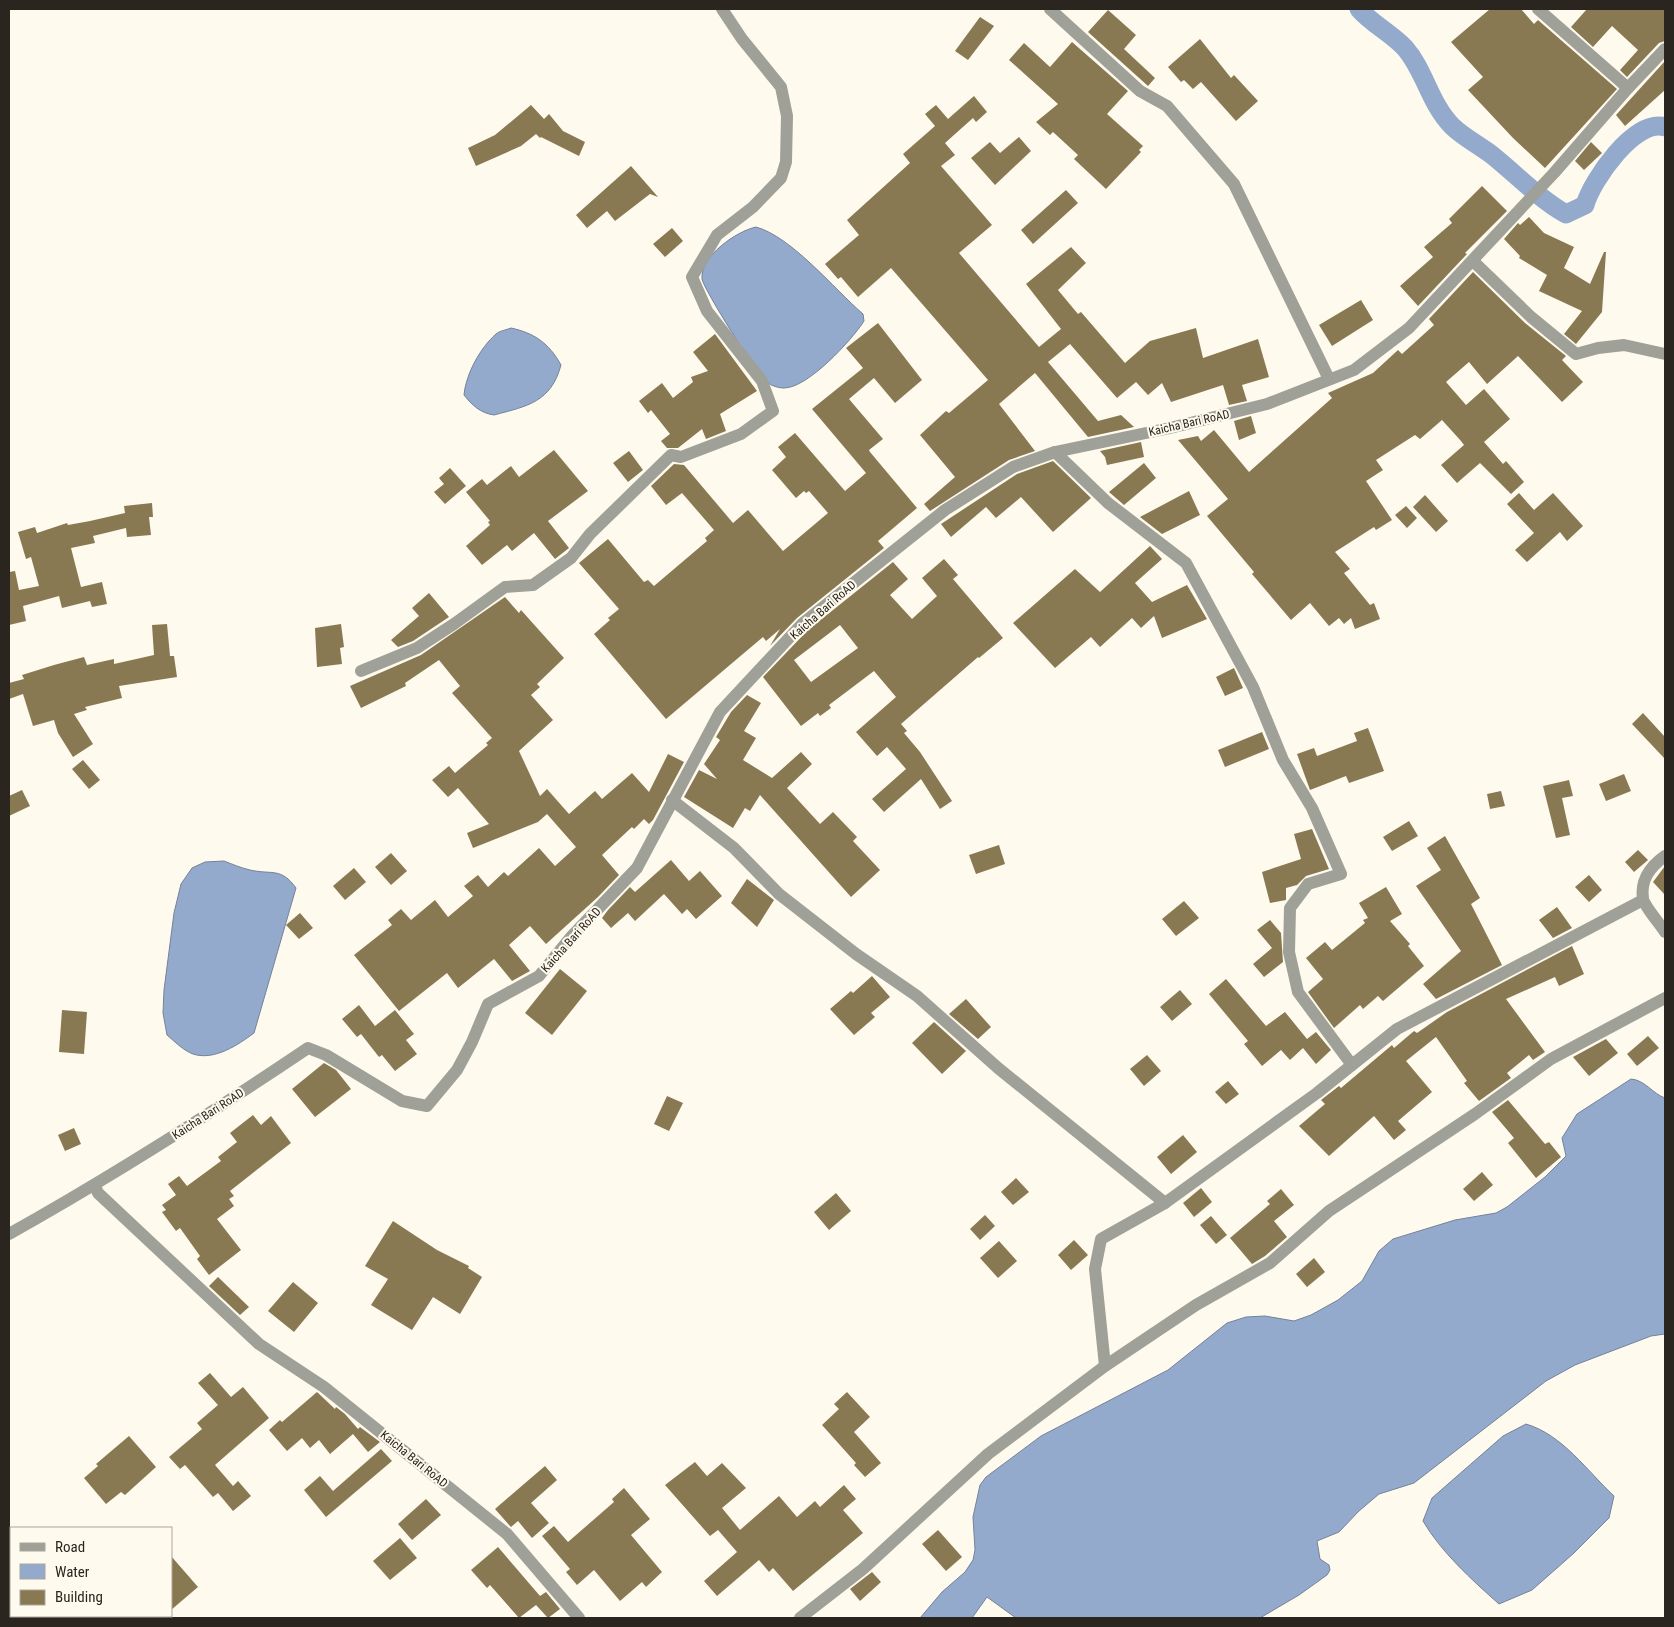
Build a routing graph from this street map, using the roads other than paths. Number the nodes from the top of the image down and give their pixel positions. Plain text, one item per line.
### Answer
1 (722, 9) edge
2 (1050, 9) edge
3 (1538, 9) edge
4 (1665, 49) edge
5 (1628, 88) junction
6 (1472, 261) junction
7 (1665, 354) edge
8 (1329, 379) junction
9 (1055, 452) junction
10 (361, 671) dead end
11 (672, 800) junction
12 (1665, 856) edge
13 (1643, 900) junction
14 (1665, 932) edge
15 (1665, 998) edge
16 (1352, 1065) junction
17 (96, 1186) junction
18 (1165, 1203) junction
19 (9, 1234) edge
20 (1105, 1366) junction
21 (578, 1618) edge
22 (800, 1618) edge

1 - 10 street
2 - 8 street
3 - 5 street
4 - 5 street, Kaicha Bari RoAD
5 - 6 street, Kaicha Bari RoAD
6 - 7 street
6 - 8 street, Kaicha Bari RoAD
8 - 9 street, Kaicha Bari RoAD
9 - 11 street, Kaicha Bari RoAD
9 - 16 street
11 - 17 street, Kaicha Bari RoAD
11 - 18 street
12 - 13 street
13 - 14 street
13 - 16 street
15 - 20 street
16 - 18 street
17 - 19 street
17 - 21 street, Kaicha Bari RoAD
18 - 20 street
20 - 22 street

